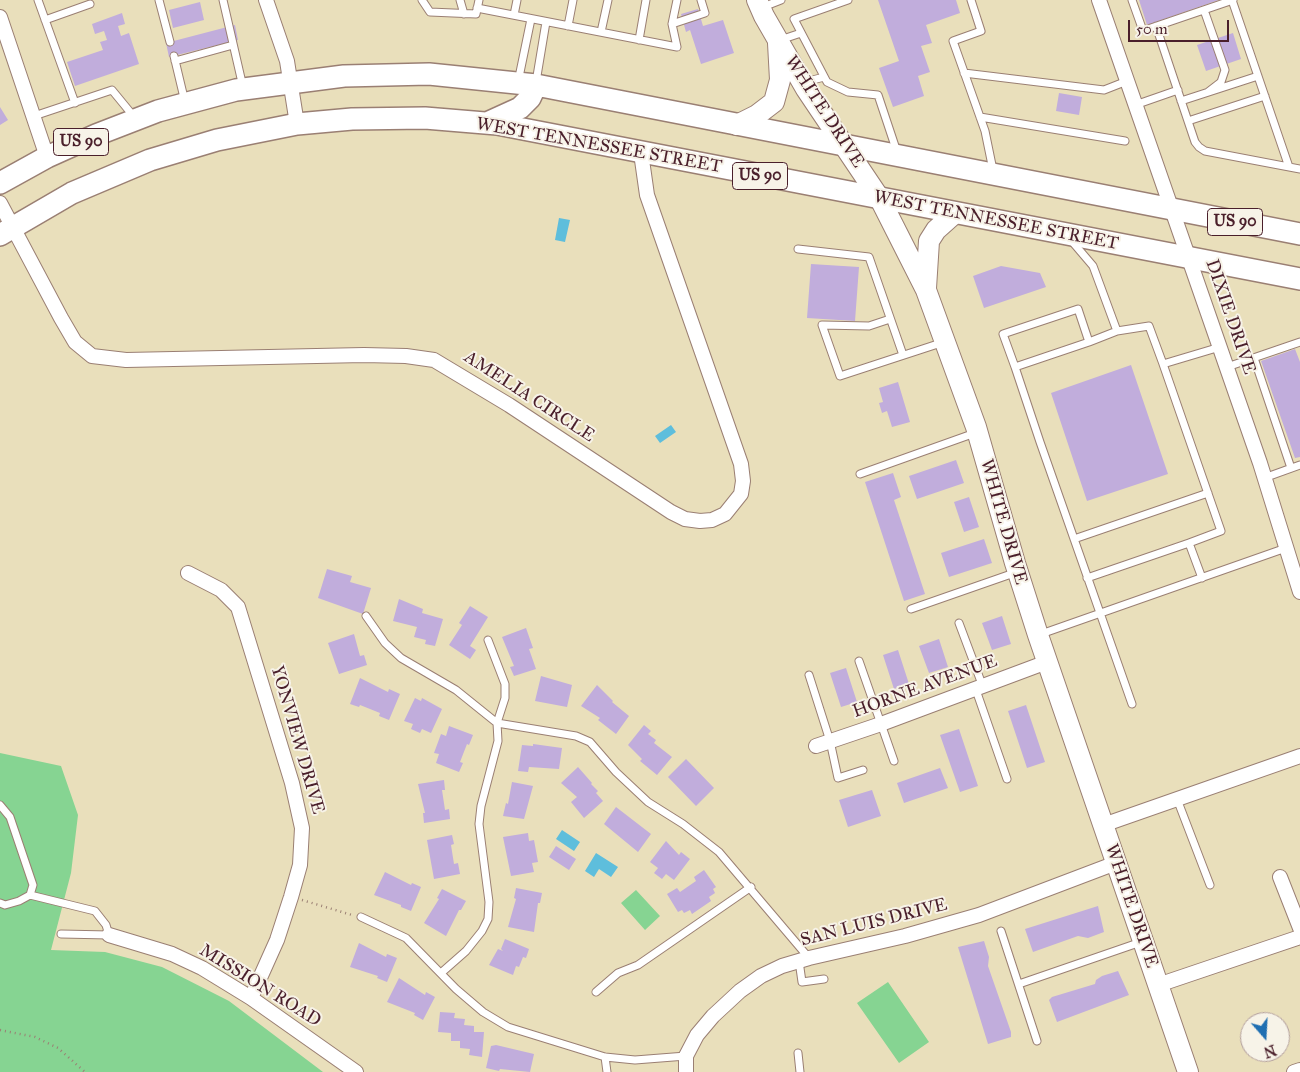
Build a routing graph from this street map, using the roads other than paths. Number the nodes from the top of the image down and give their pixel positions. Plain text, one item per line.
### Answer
1 (38, 0) edge
2 (159, 0) edge
3 (223, 0) edge
4 (266, 0) edge
5 (422, 0) edge
6 (460, 0) edge
7 (479, 0) edge
8 (516, 0) edge
9 (573, 0) edge
10 (608, 0) edge
11 (646, 0) edge
12 (677, 0) edge
13 (701, 0) edge
14 (781, 0) edge
15 (848, 0) edge
16 (971, 0) edge
17 (1099, 0) edge
18 (1132, 0) edge
19 (1233, 0) edge
20 (90, 4) dead end
21 (759, 4) edge
22 (477, 8) junction
23 (1204, 10) junction
24 (464, 14) junction
25 (514, 15) junction
26 (0, 17) edge
27 (531, 19) junction
28 (45, 20) junction
29 (546, 22) junction
30 (672, 24) junction
31 (568, 26) junction
32 (1156, 26) junction
33 (601, 32) junction
34 (801, 33) junction
35 (638, 40) junction
36 (778, 41) junction
37 (170, 42) dead end
38 (233, 45) junction
39 (964, 73) junction
40 (1258, 76) junction
41 (824, 77) junction
42 (1127, 81) junction
43 (290, 82) junction
44 (803, 83) junction
45 (527, 84) junction
46 (243, 89) junction
47 (1178, 90) junction
48 (1208, 92) junction
49 (1265, 96) junction
50 (1181, 101) junction
51 (75, 102) junction
52 (186, 104) junction
53 (1135, 105) junction
54 (34, 116) junction
55 (980, 117) junction
56 (137, 120) junction
57 (1188, 121) junction
58 (487, 123) junction
59 (297, 124) junction
60 (737, 125) junction
61 (1125, 141) dead end
62 (846, 146) junction
63 (640, 153) junction
64 (47, 157) junction
65 (899, 157) junction
66 (1289, 167) junction
67 (1300, 169) edge
68 (994, 175) junction
69 (0, 183) edge
70 (880, 199) junction
71 (0, 203) edge
72 (1171, 210) junction
73 (955, 213) junction
74 (6, 231) edge
75 (1300, 234) edge
76 (1066, 235) junction
77 (798, 249) dead end
78 (1190, 258) junction
79 (1300, 279) edge
80 (926, 290) junction
81 (890, 319) junction
82 (1117, 331) junction
83 (945, 342) junction
84 (1089, 342) junction
85 (1300, 342) edge
86 (1220, 347) junction
87 (903, 356) junction
88 (1254, 358) junction
89 (1163, 364) junction
90 (1015, 367) junction
91 (1227, 367) junction
92 (977, 432) junction
93 (1300, 465) edge
94 (1291, 468) junction
95 (860, 474) dead end
96 (1264, 478) junction
97 (1208, 493) junction
98 (1074, 539) junction
99 (1189, 543) junction
100 (1286, 548) junction
101 (1018, 572) junction
102 (188, 573) dead end
103 (1087, 578) junction
104 (1202, 578) junction
105 (1300, 592) edge
106 (912, 609) dead end
107 (1100, 614) junction
108 (366, 616) dead end
109 (959, 623) dead end
110 (1038, 635) junction
111 (488, 640) dead end
112 (860, 661) dead end
113 (1047, 662) junction
114 (809, 675) dead end
115 (980, 688) junction
116 (1132, 704) dead end
117 (497, 723) junction
118 (881, 724) junction
119 (830, 741) junction
120 (816, 746) dead end
121 (1300, 756) edge
122 (894, 761) dead end
123 (863, 770) dead end
124 (1007, 779) dead end
125 (1177, 799) junction
126 (0, 805) edge
127 (1103, 825) junction
128 (1116, 863) junction
129 (1280, 877) dead end
130 (1210, 885) dead end
131 (750, 888) junction
132 (30, 895) junction
133 (0, 903) edge
134 (361, 917) road end
135 (1300, 928) edge
136 (1001, 931) dead end
137 (61, 934) dead end
138 (109, 935) junction
139 (1300, 937) edge
140 (1143, 941) junction
141 (804, 959) junction
142 (440, 973) junction
143 (824, 979) dead end
144 (1019, 984) junction
145 (1158, 985) junction
146 (596, 992) dead end
147 (251, 998) junction
148 (1037, 1041) dead end
149 (798, 1053) dead end
150 (686, 1056) junction
151 (605, 1057) junction
152 (1300, 1070) edge
153 (356, 1072) edge
154 (607, 1072) edge
155 (686, 1072) edge
156 (800, 1072) edge
157 (1188, 1072) edge
158 (1294, 1072) edge

1 - 28 lane
2 - 37 lane
3 - 38 lane
4 - 43 street
5 - 24 lane
6 - 24 lane
7 - 22 lane
8 - 25 lane
9 - 31 lane
10 - 33 lane
11 - 35 lane
12 - 30 lane
13 - 30 lane
14 - 21 lane
15 - 34 lane
16 - 39 lane
17 - 42 street, DIXIE DRIVE
18 - 32 lane
19 - 23 lane
19 - 40 lane
20 - 28 lane
21 - 36 street, WHITE DRIVE
22 - 24 lane
22 - 25 lane
23 - 32 lane
23 - 48 lane
25 - 27 lane
26 - 54 street
27 - 29 lane
27 - 45 lane
28 - 51 lane
29 - 31 lane
29 - 45 lane
30 - 35 lane
31 - 33 lane
32 - 47 lane
33 - 35 lane
34 - 36 lane
34 - 41 lane
36 - 44 street, WHITE DRIVE
36 - 60 street
38 - 46 lane
38 - 52 lane
39 - 42 lane
39 - 55 lane
40 - 48 lane
40 - 49 lane
41 - 44 lane
41 - 65 lane
42 - 53 street, DIXIE DRIVE
43 - 45 main road, US 90
43 - 46 main road, US 90
43 - 59 street
44 - 62 street, WHITE DRIVE
45 - 58 main road
45 - 60 main road, US 90
46 - 52 main road, US 90
47 - 50 lane
47 - 53 lane
48 - 50 lane
49 - 57 lane
49 - 66 lane
50 - 57 lane
51 - 54 lane
51 - 56 lane
52 - 56 main road, US 90
53 - 72 street, DIXIE DRIVE
54 - 64 street
55 - 61 lane
55 - 68 lane
56 - 64 main road, US 90
57 - 66 lane
58 - 59 main road, WEST TENNESSEE STREET / US 90
58 - 63 main road, WEST TENNESSEE STREET / US 90
59 - 74 main road, WEST TENNESSEE STREET / US 90
60 - 62 main road, US 90
62 - 65 main road, US 90
62 - 70 street, WHITE DRIVE
63 - 70 main road, WEST TENNESSEE STREET / US 90
63 - 74 street, AMELIA CIRCLE
64 - 69 main road, US 90
65 - 68 main road, US 90
66 - 67 lane
68 - 72 main road, US 90
70 - 73 main road, WEST TENNESSEE STREET / US 90
70 - 80 street, WHITE DRIVE
71 - 74 street, AMELIA CIRCLE
72 - 75 main road, US 90
72 - 78 street, DIXIE DRIVE
73 - 76 main road, WEST TENNESSEE STREET / US 90
73 - 80 street
76 - 78 main road, WEST TENNESSEE STREET / US 90
76 - 82 lane
77 - 81 lane
78 - 79 main road, WEST TENNESSEE STREET / US 90
78 - 86 street, DIXIE DRIVE
80 - 83 street, WHITE DRIVE
81 - 87 lane
81 - 87 lane
82 - 84 lane
82 - 89 lane
83 - 87 lane
83 - 92 street, WHITE DRIVE
84 - 90 lane
84 - 90 lane
85 - 88 lane
86 - 89 lane
86 - 91 street, DIXIE DRIVE
88 - 91 lane
88 - 94 lane
89 - 97 lane
90 - 98 lane
91 - 96 street, DIXIE DRIVE
92 - 95 lane
92 - 101 street, WHITE DRIVE
93 - 94 lane
94 - 96 lane
96 - 100 street, DIXIE DRIVE
97 - 98 lane
97 - 99 lane
98 - 103 lane
99 - 103 lane
99 - 104 lane
100 - 104 lane
100 - 105 street, DIXIE DRIVE
101 - 106 lane
101 - 110 street, WHITE DRIVE
102 - 147 street, YONVIEW DRIVE
103 - 107 lane
104 - 107 lane
107 - 110 lane
107 - 116 lane
108 - 117 lane
109 - 115 lane
110 - 113 street, WHITE DRIVE
111 - 117 lane
112 - 118 lane
113 - 115 street, HORNE AVENUE
113 - 127 street, WHITE DRIVE
114 - 119 lane
115 - 118 street, HORNE AVENUE
115 - 124 lane
117 - 131 lane
117 - 142 lane
118 - 119 street, HORNE AVENUE
118 - 122 lane
119 - 120 street, HORNE AVENUE
119 - 123 lane
121 - 125 street
125 - 127 street
125 - 130 lane
126 - 132 lane
127 - 128 street, WHITE DRIVE
128 - 140 street, WHITE DRIVE
128 - 141 street, SAN LUIS DRIVE
129 - 135 street
131 - 141 lane
131 - 146 lane
132 - 133 lane
132 - 138 lane
134 - 142 lane
136 - 144 lane
137 - 138 lane
138 - 147 street, MISSION ROAD
139 - 145 street
140 - 144 lane
140 - 145 street, WHITE DRIVE
141 - 143 lane
141 - 150 street, SAN LUIS DRIVE
142 - 151 lane
144 - 148 lane
145 - 157 street, WHITE DRIVE
147 - 153 street, MISSION ROAD
149 - 156 lane
150 - 151 lane
150 - 155 street, SAN LUIS DRIVE
151 - 154 lane
152 - 158 street

